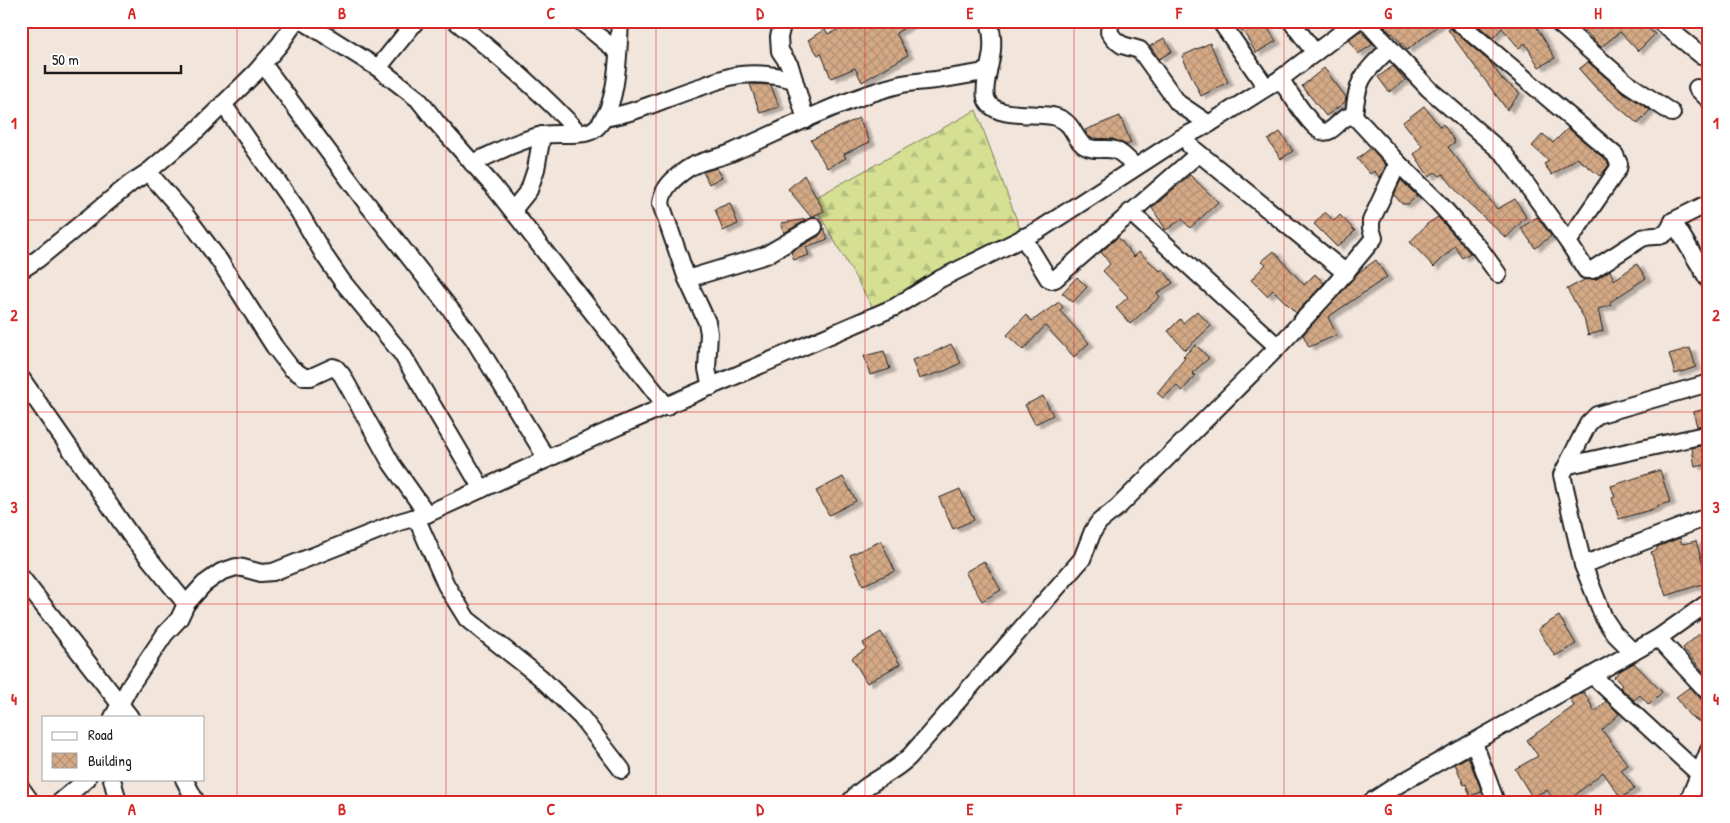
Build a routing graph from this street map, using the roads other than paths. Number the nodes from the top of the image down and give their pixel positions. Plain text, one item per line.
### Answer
1 (296, 21) edge
2 (303, 21) edge
3 (416, 21) edge
4 (456, 21) edge
5 (580, 21) edge
6 (620, 21) edge
7 (783, 21) edge
8 (989, 21) edge
9 (1111, 21) edge
10 (1220, 21) edge
11 (1290, 21) edge
12 (1357, 21) edge
13 (1366, 21) edge
14 (1556, 21) edge
15 (1659, 21) edge
16 (1465, 24) edge
17 (1390, 48) junction
18 (618, 52) junction
19 (1315, 53) junction
20 (1709, 56) edge
21 (263, 64) junction
22 (378, 68) junction
23 (988, 71) junction
24 (1280, 79) junction
25 (794, 80) junction
26 (1266, 88) junction
27 (1697, 88) dead end
28 (1709, 100) edge
29 (223, 104) junction
30 (1672, 113) dead end
31 (1354, 116) junction
32 (603, 118) junction
33 (806, 120) junction
34 (1209, 124) junction
35 (579, 133) junction
36 (542, 135) junction
37 (1181, 138) junction
38 (1198, 154) junction
39 (472, 163) junction
40 (1398, 163) junction
41 (1135, 167) junction
42 (148, 172) junction
43 (1709, 203) edge
44 (513, 210) junction
45 (1130, 212) junction
46 (1673, 221) junction
47 (814, 228) dead end
48 (1023, 237) junction
49 (1568, 242) junction
50 (21, 270) edge
51 (1346, 272) junction
52 (1498, 274) dead end
53 (687, 279) junction
54 (1709, 281) edge
55 (1278, 347) junction
56 (21, 378) edge
57 (1709, 383) edge
58 (711, 386) junction
59 (667, 407) junction
60 (1709, 434) edge
61 (547, 459) junction
62 (1569, 465) junction
63 (482, 489) junction
64 (420, 516) junction
65 (1709, 516) edge
66 (1583, 565) junction
67 (21, 577) edge
68 (1709, 602) edge
69 (186, 604) junction
70 (1658, 638) junction
71 (1633, 652) junction
72 (1593, 676) junction
73 (1709, 693) edge
74 (121, 713) edge
75 (1474, 743) junction
76 (1709, 750) edge
77 (622, 770) dead end
78 (1699, 774) junction
79 (87, 780) edge
80 (112, 780) edge
81 (185, 780) edge
82 (21, 788) edge
83 (31, 802) edge
84 (60, 802) edge
85 (118, 802) edge
86 (196, 802) edge
87 (850, 802) edge
88 (1371, 802) edge
89 (1496, 802) edge
90 (1688, 802) edge

1 - 21 street
2 - 22 street
3 - 22 street
4 - 35 street
5 - 18 street
6 - 18 street
7 - 25 street
8 - 23 street
9 - 34 street
10 - 26 street
11 - 19 street
12 - 19 street
13 - 17 street
14 - 30 street
15 - 20 street
16 - 49 street
17 - 31 street
17 - 49 street
18 - 32 street
19 - 24 street
21 - 29 street
21 - 61 street
22 - 39 street
23 - 33 street
23 - 41 street
24 - 26 street
24 - 31 street
25 - 32 street
25 - 33 street
26 - 34 street
27 - 28 street
29 - 42 street
29 - 63 street
31 - 40 street
32 - 35 street
33 - 53 street
34 - 37 street
35 - 36 street
36 - 39 street
36 - 44 street
37 - 38 street
37 - 41 street
38 - 45 street
38 - 51 street
39 - 44 street
40 - 51 street
40 - 52 street
41 - 48 street
42 - 50 street
42 - 64 street
43 - 46 street
44 - 59 street
45 - 48 street
45 - 55 street
46 - 49 street
46 - 54 street
47 - 53 street
48 - 58 street
51 - 55 street
53 - 58 street
55 - 87 street
56 - 69 street
57 - 62 street
58 - 59 street
59 - 61 street
60 - 62 street
61 - 63 street
62 - 66 street
63 - 64 street
64 - 69 street
64 - 77 street
65 - 66 street
66 - 71 street
67 - 74 street
68 - 70 street
69 - 74 street
70 - 71 street
70 - 73 street
71 - 72 street
72 - 75 street
72 - 78 street
75 - 88 street
75 - 89 street
76 - 78 street
78 - 90 street
79 - 84 street
80 - 85 street
81 - 86 street
82 - 83 street

